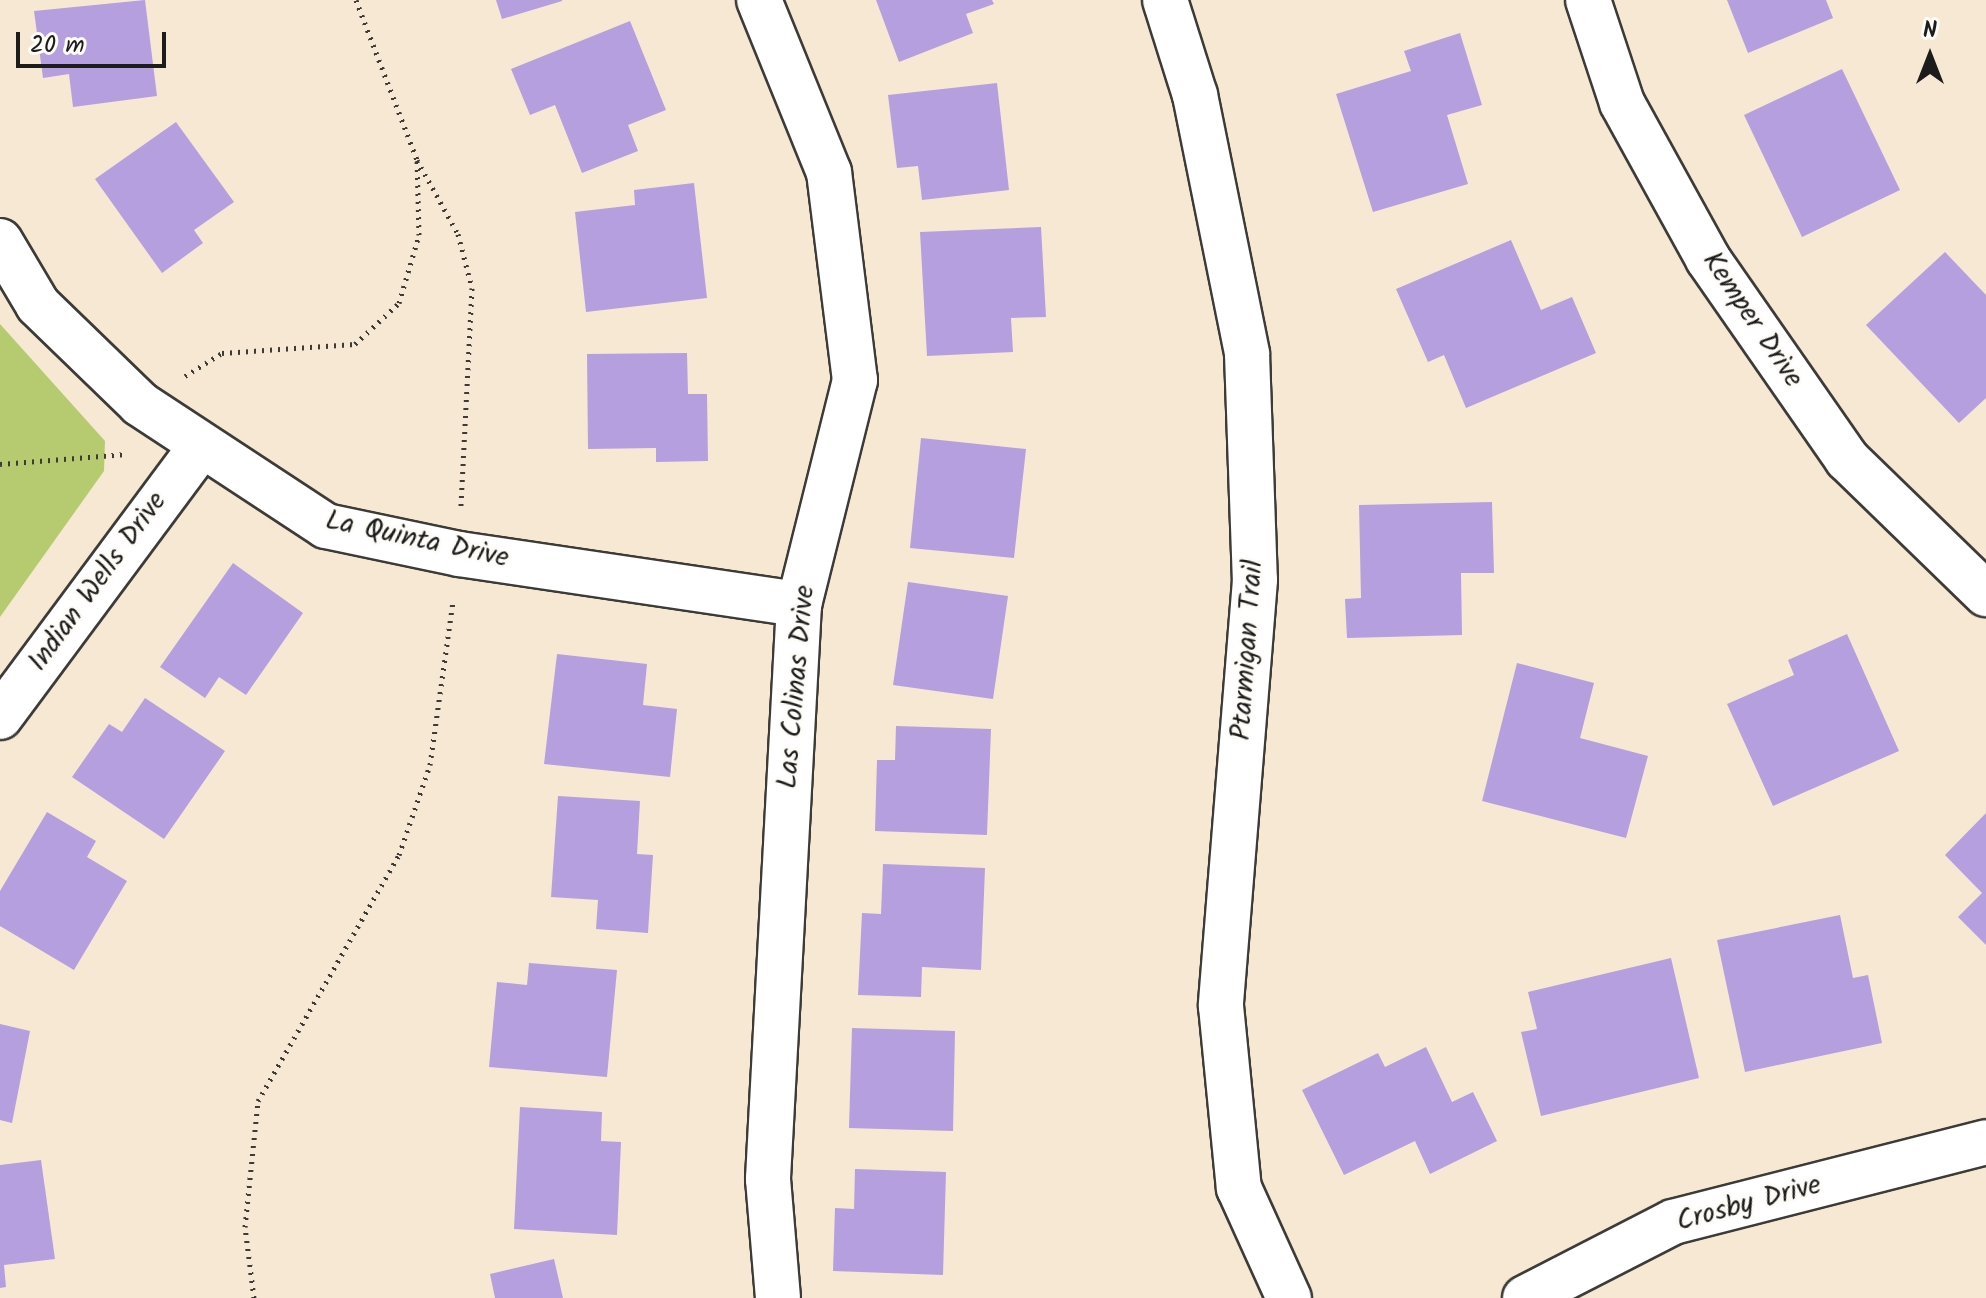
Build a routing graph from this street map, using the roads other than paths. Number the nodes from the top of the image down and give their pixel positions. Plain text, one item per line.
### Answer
1 (759, 0) edge
2 (1165, 0) edge
3 (1588, 0) edge
4 (0, 241) edge
5 (199, 449) junction
6 (1986, 594) edge
7 (799, 604) junction
8 (0, 717) edge
9 (1986, 1142) edge
10 (778, 1298) edge
11 (1289, 1298) edge
12 (1525, 1298) edge

1 - 7 street, Las Colinas Drive
2 - 11 street, Ptarmigan Trail
3 - 6 street, Kemper Drive
4 - 5 street, La Quinta Drive
5 - 7 street, La Quinta Drive
5 - 8 street, Indian Wells Drive
7 - 10 street, Las Colinas Drive
9 - 12 street, Crosby Drive

